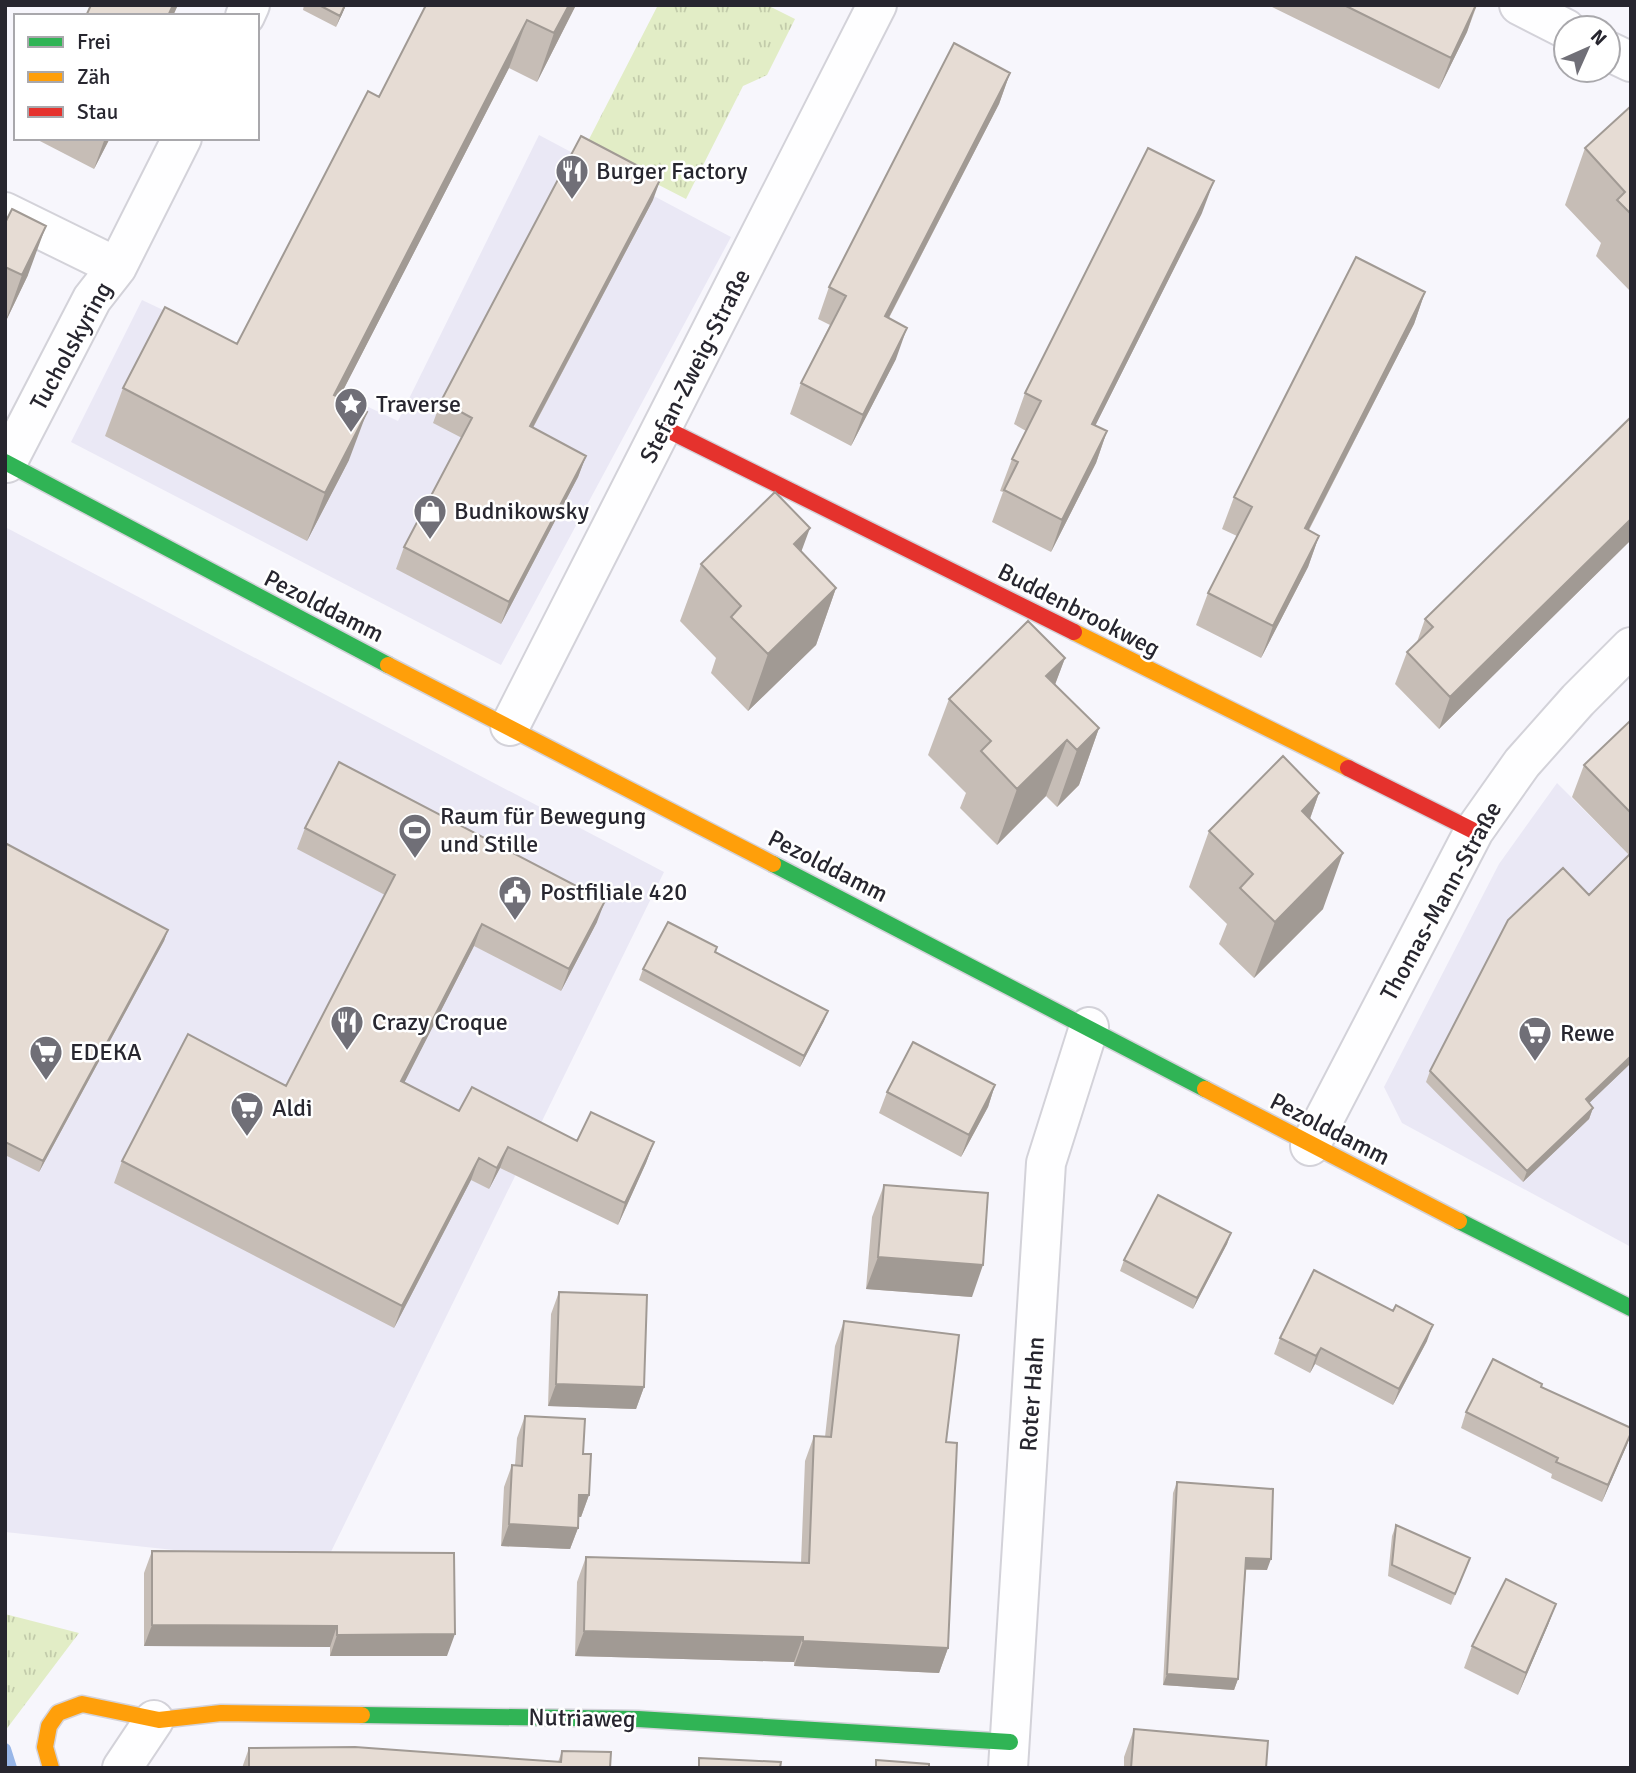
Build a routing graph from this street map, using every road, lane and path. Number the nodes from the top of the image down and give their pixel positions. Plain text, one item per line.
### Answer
1 (877, 5) edge
2 (1519, 5) edge
3 (1552, 22) edge
4 (181, 140) edge
5 (5, 212) edge
6 (117, 267) junction
7 (664, 428) junction
8 (6, 462) edge
9 (1631, 647) edge
10 (510, 726) junction
11 (1474, 831) junction
12 (1089, 1027) junction
13 (1310, 1146) junction
14 (1631, 1308) edge
15 (154, 1720) junction
16 (1009, 1755) edge
17 (51, 1768) edge
18 (122, 1768) edge

1 - 7 street, Stefan-Zweig-Straße
2 - 3 street
4 - 6 street, Tucholskyring
5 - 6 street, Tucholskyring
6 - 8 street, Tucholskyring
7 - 10 street, Stefan-Zweig-Straße
7 - 11 street, Buddenbrookweg
8 - 10 street, Pezolddamm
9 - 11 street, Thomas-Mann-Straße
10 - 12 street, Pezolddamm
11 - 13 street, Thomas-Mann-Straße
12 - 13 street, Pezolddamm
12 - 16 street, Roter Hahn
13 - 14 street, Pezolddamm
15 - 16 street, Nutriaweg
15 - 17 street, Nutriaweg
15 - 18 street

